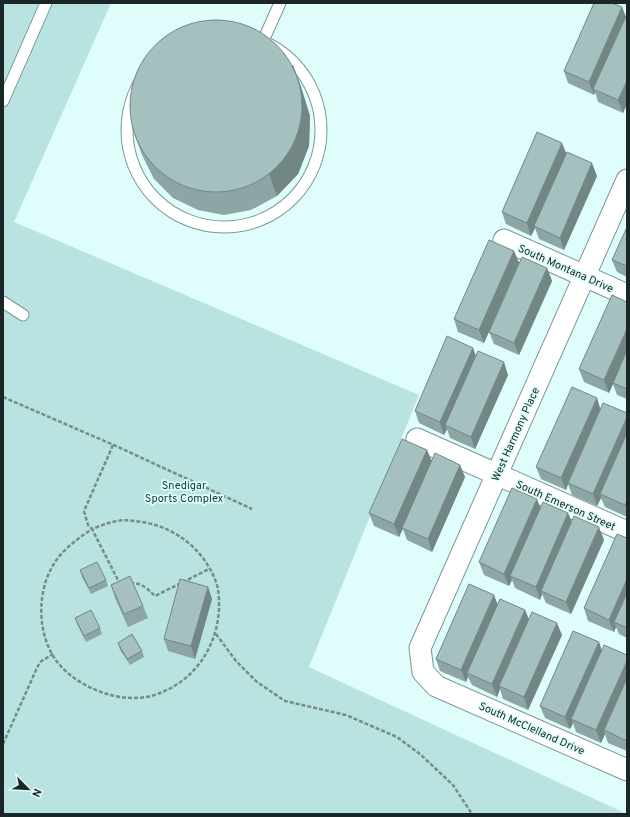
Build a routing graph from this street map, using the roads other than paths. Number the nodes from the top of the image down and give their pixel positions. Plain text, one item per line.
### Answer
1 (46, 3) edge
2 (280, 3) edge
3 (263, 41) junction
4 (3, 101) edge
5 (627, 180) edge
6 (504, 240) dead end
7 (584, 276) junction
8 (627, 295) edge
9 (3, 302) edge
10 (23, 315) dead end
11 (417, 439) dead end
12 (497, 475) junction
13 (627, 532) edge
14 (436, 686) joint
15 (627, 770) edge

1 - 4 lane
2 - 3 lane
3 - 3 lane
5 - 7 street, West Harmony Place
6 - 7 street, South Montana Drive
7 - 8 street, South Montana Drive
7 - 12 street, West Harmony Place
9 - 10 lane
11 - 12 street, South Emerson Street
12 - 13 street, South Emerson Street
12 - 14 street, West Harmony Place
14 - 15 street, South McClelland Drive

